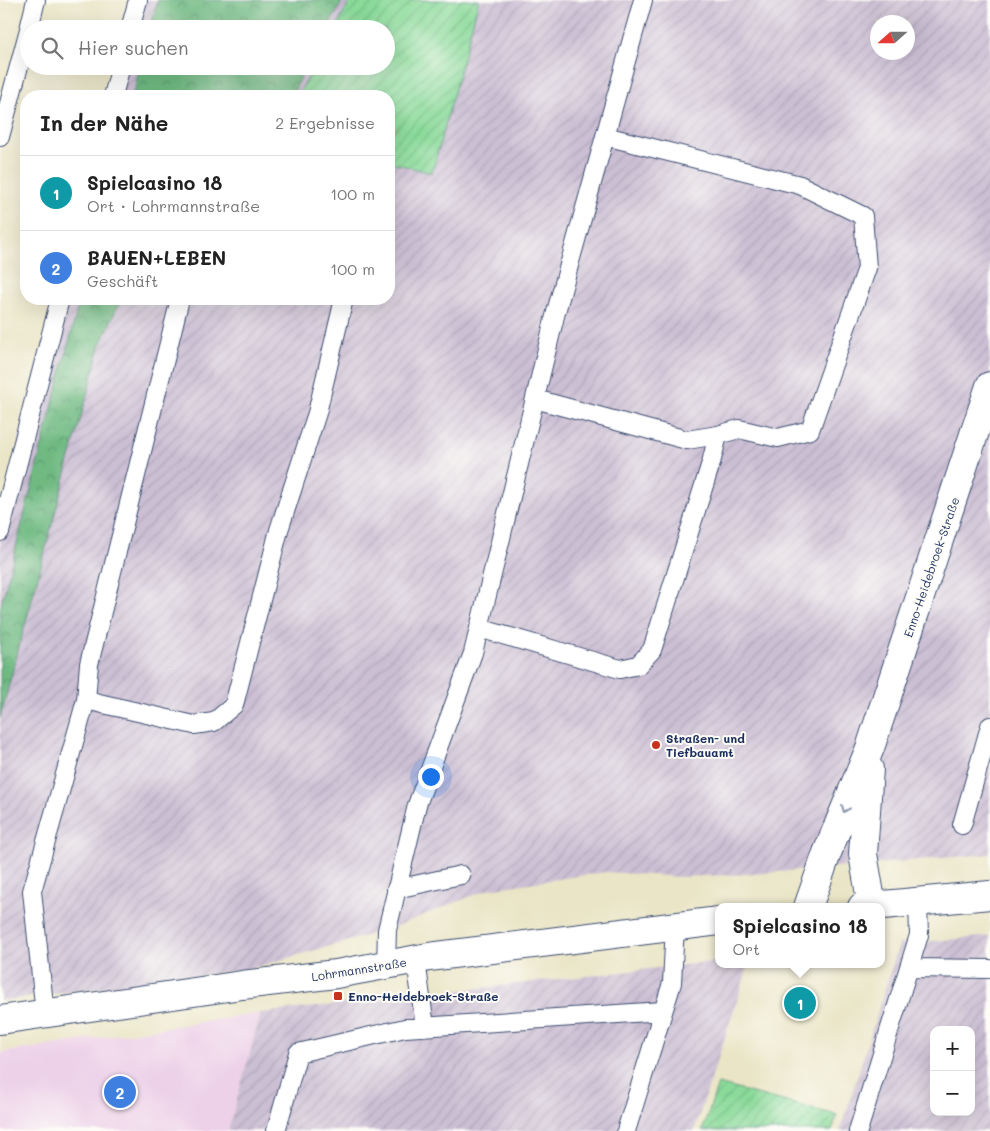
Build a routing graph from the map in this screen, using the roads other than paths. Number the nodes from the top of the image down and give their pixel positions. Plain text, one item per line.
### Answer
1 (36, 0) edge
2 (138, 0) edge
3 (643, 0) edge
4 (31, 20) edge
5 (132, 20) edge
6 (20, 63) edge
7 (119, 75) edge
8 (115, 90) edge
9 (605, 136) junction
10 (0, 137) edge
11 (58, 305) edge
12 (179, 305) edge
13 (343, 305) edge
14 (989, 393) edge
15 (535, 399) junction
16 (718, 435) junction
17 (0, 532) edge
18 (479, 628) junction
19 (86, 700) junction
20 (990, 726) edge
21 (870, 748) junction
22 (962, 825) dead end
23 (461, 875) dead end
24 (396, 889) junction
25 (990, 896) edge
26 (918, 902) junction
27 (809, 903) edge
28 (867, 903) edge
29 (885, 905) edge
30 (715, 921) edge
31 (675, 926) junction
32 (416, 960) junction
33 (386, 965) junction
34 (910, 968) junction
35 (990, 969) edge
36 (663, 1011) junction
37 (45, 1014) junction
38 (0, 1020) edge
39 (425, 1027) junction
40 (276, 1131) edge
41 (626, 1131) edge
42 (858, 1131) edge

1 - 4 lane
2 - 5 lane
3 - 9 lane
6 - 10 lane
7 - 8 lane
9 - 15 lane
9 - 16 lane
11 - 17 lane
12 - 19 lane
13 - 19 lane
14 - 21 street, Enno-Heidebroek-Straße
15 - 16 lane
15 - 18 lane
16 - 18 lane
18 - 24 lane
19 - 37 lane
20 - 22 lane
21 -> 27 street, Enno-Heidebroek-Straße
21 - 28 street, Enno-Heidebroek-Straße
23 - 24 lane
24 - 33 lane
25 - 26 street
26 - 29 street
26 - 34 lane
30 - 31 street, Lohrmannstraße
31 - 32 street, Lohrmannstraße
31 - 36 lane
32 - 33 street, Lohrmannstraße
32 - 39 lane
33 - 37 street, Lohrmannstraße
34 - 35 lane
34 - 42 lane
36 - 39 lane
36 - 41 lane
37 - 38 street, Lohrmannstraße
39 - 40 lane

